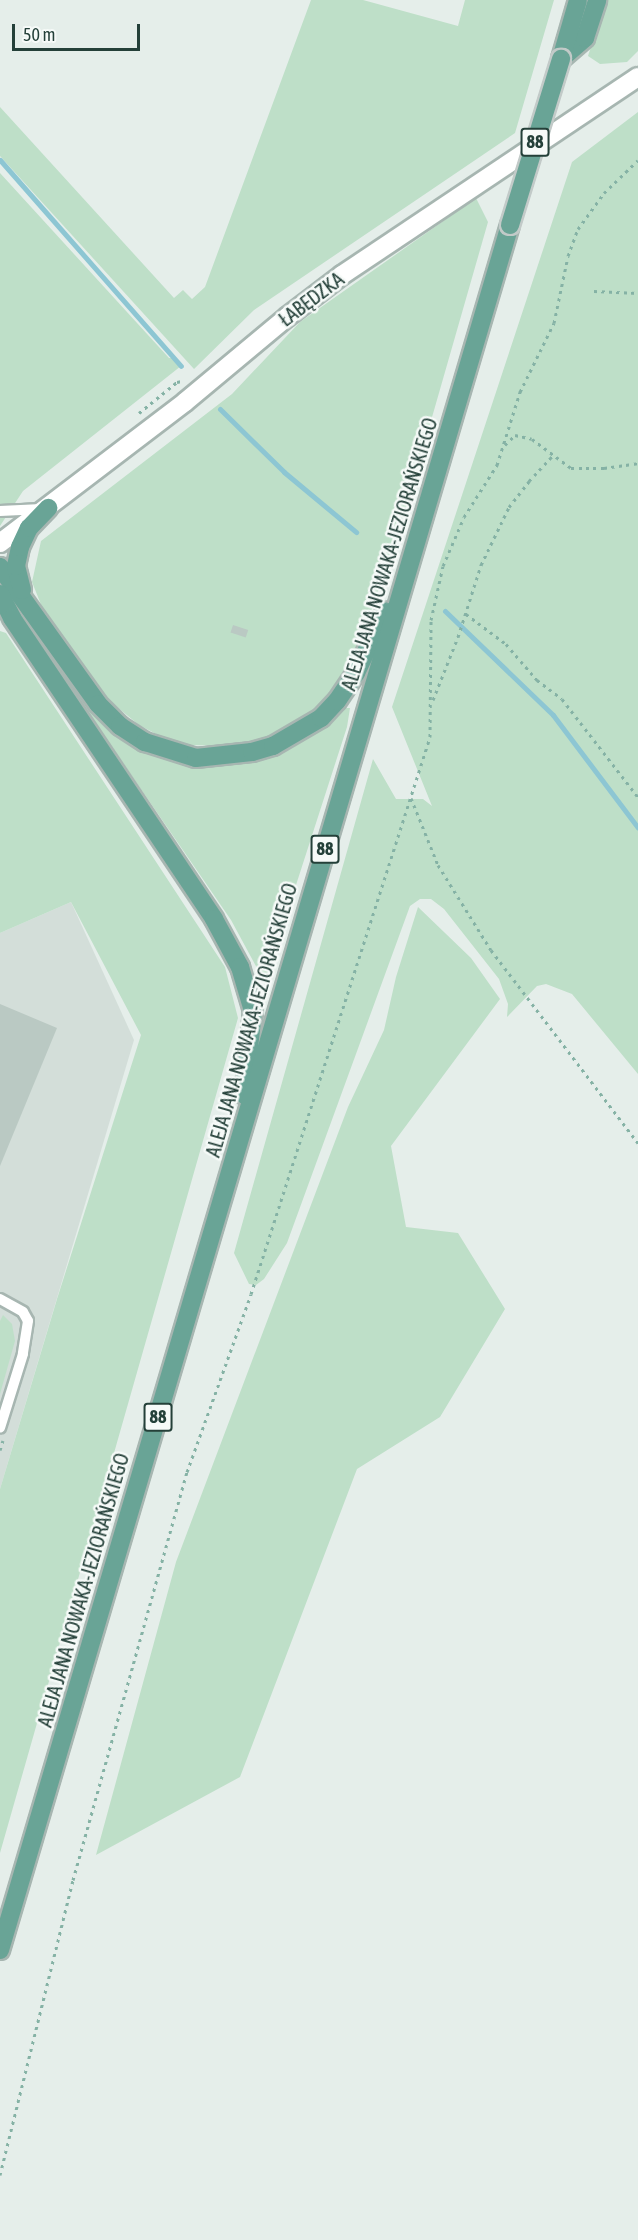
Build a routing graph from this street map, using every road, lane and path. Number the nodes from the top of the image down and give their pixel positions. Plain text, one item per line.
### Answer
1 (578, 0) edge
2 (597, 0) edge
3 (561, 59) junction
4 (638, 77) edge
5 (638, 160) edge
6 (594, 291) dead end
7 (638, 293) edge
8 (503, 447) junction
9 (554, 454) junction
10 (638, 464) edge
11 (48, 508) junction
12 (0, 511) edge
13 (0, 543) edge
14 (411, 556) junction
15 (0, 567) edge
16 (0, 594) edge
17 (0, 605) edge
18 (29, 606) junction
19 (466, 614) junction
20 (12, 618) junction
21 (432, 702) junction
22 (410, 796) junction
23 (638, 797) edge
24 (239, 1141) junction
25 (638, 1143) edge
26 (0, 1299) edge
27 (0, 1428) edge
28 (0, 1950) edge
29 (0, 2175) edge

1 - 3 main road, ALEJA JANA NOWAKA-JEZIORAŃSKIEGO / 88
2 - 3 main road
3 - 14 main road, ALEJA JANA NOWAKA-JEZIORAŃSKIEGO / 88, bridge
4 - 11 street, ŁABĘDZKA
5 - 8 path
6 - 7 path
8 - 9 path
8 - 21 path
9 - 10 path
9 - 19 path
11 - 12 lane
11 - 13 street, ŁABĘDZKA
11 - 18 main road
14 - 18 main road
14 - 24 main road, ALEJA JANA NOWAKA-JEZIORAŃSKIEGO / 88
15 - 18 main road
16 - 20 main road
17 - 20 main road
19 - 21 path
19 - 23 path
20 - 24 main road
21 - 22 path
22 - 25 path
22 - 29 path
24 - 28 main road, ALEJA JANA NOWAKA-JEZIORAŃSKIEGO / 88
26 - 27 lane

